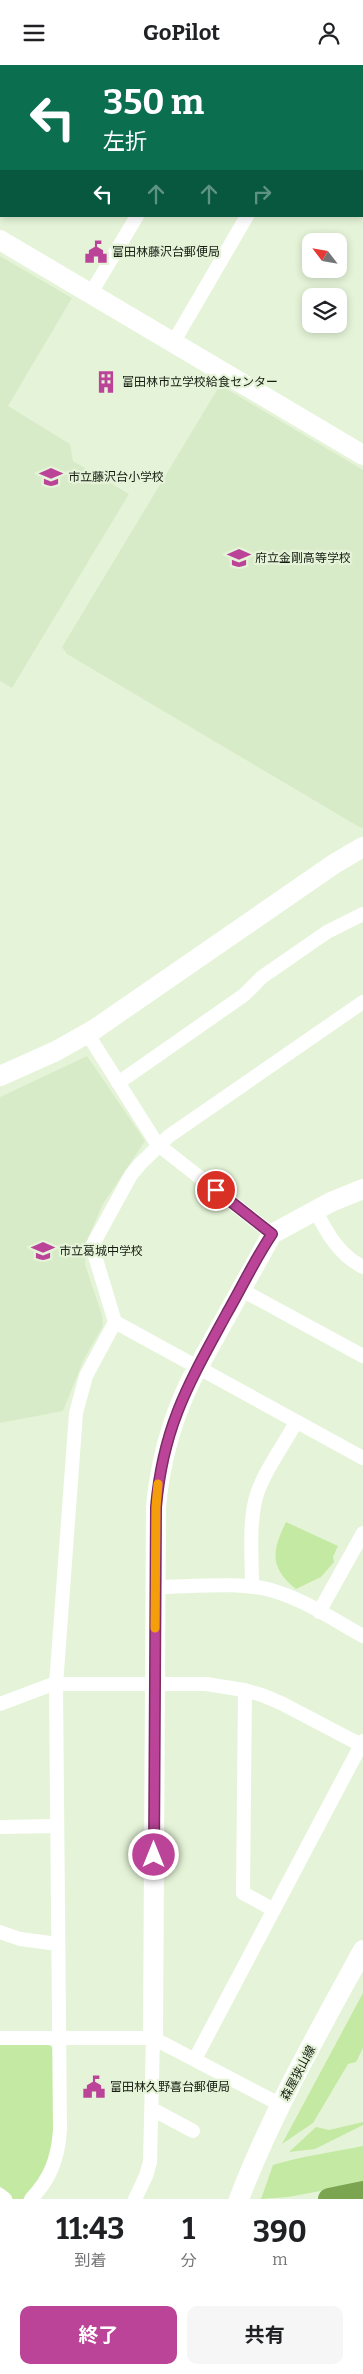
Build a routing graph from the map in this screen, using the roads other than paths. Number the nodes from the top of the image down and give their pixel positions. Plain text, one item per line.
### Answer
1 (135, 217) edge
2 (246, 217) edge
3 (0, 240) edge
4 (90, 293) junction
5 (173, 343) junction
6 (363, 455) edge
7 (363, 847) edge
8 (363, 914) edge
9 (363, 1002) edge
10 (87, 1033) junction
11 (0, 1077) edge
12 (118, 1083) junction
13 (159, 1145) junction
14 (363, 1189) edge
15 (315, 1210) junction
16 (272, 1234) junction
17 (363, 1267) edge
18 (240, 1289) junction
19 (114, 1322) junction
20 (363, 1356) edge
21 (197, 1367) junction
22 (296, 1421) junction
23 (363, 1458) edge
24 (363, 1533) edge
25 (155, 1587) junction
26 (252, 1587) junction
27 (319, 1612) junction
28 (363, 1636) edge
29 (56, 1684) junction
30 (155, 1684) junction
31 (245, 1690) junction
32 (0, 1704) edge
33 (362, 1744) edge
34 (0, 1827) edge
35 (57, 1827) junction
36 (274, 1910) junction
37 (0, 1932) edge
38 (58, 1944) junction
39 (363, 1950) edge
40 (59, 2037) junction
41 (0, 2038) edge
42 (153, 2038) junction
43 (195, 2059) junction
44 (281, 2105) junction
45 (152, 2109) junction
46 (193, 2131) dead end
47 (0, 2195) edge
48 (5, 2199) edge
49 (31, 2199) edge
50 (135, 2199) edge
51 (239, 2199) edge

1 - 4 street
2 - 5 street
3 - 4 street
4 - 5 street
5 - 6 street
7 - 10 street
8 - 12 street
9 - 13 street
10 - 11 street
10 - 12 street
12 - 13 street
13 - 16 street
13 - 19 street
14 - 15 street
15 - 16 street
15 - 17 street
16 - 18 street
18 - 20 street
18 - 21 street
19 - 21 street
19 - 29 street
21 - 22 street
21 - 25 street
22 - 23 street
22 - 26 street
24 - 27 street
25 - 26 street
25 - 30 street
26 - 27 street
27 - 28 street
29 - 30 street
29 - 32 street
29 - 35 street
30 - 31 street
30 - 42 street
31 - 33 street
31 - 36 street
33 - 36 street
34 - 35 street
35 - 38 street
36 - 43 street
37 - 38 street
38 - 40 street
39 - 44 street, 森屋狭山線
40 - 41 street
40 - 42 street
40 - 49 street
42 - 43 street
42 - 45 street
43 - 44 street
44 - 51 street, 森屋狭山線
45 - 46 street
45 - 50 street
47 - 48 street

